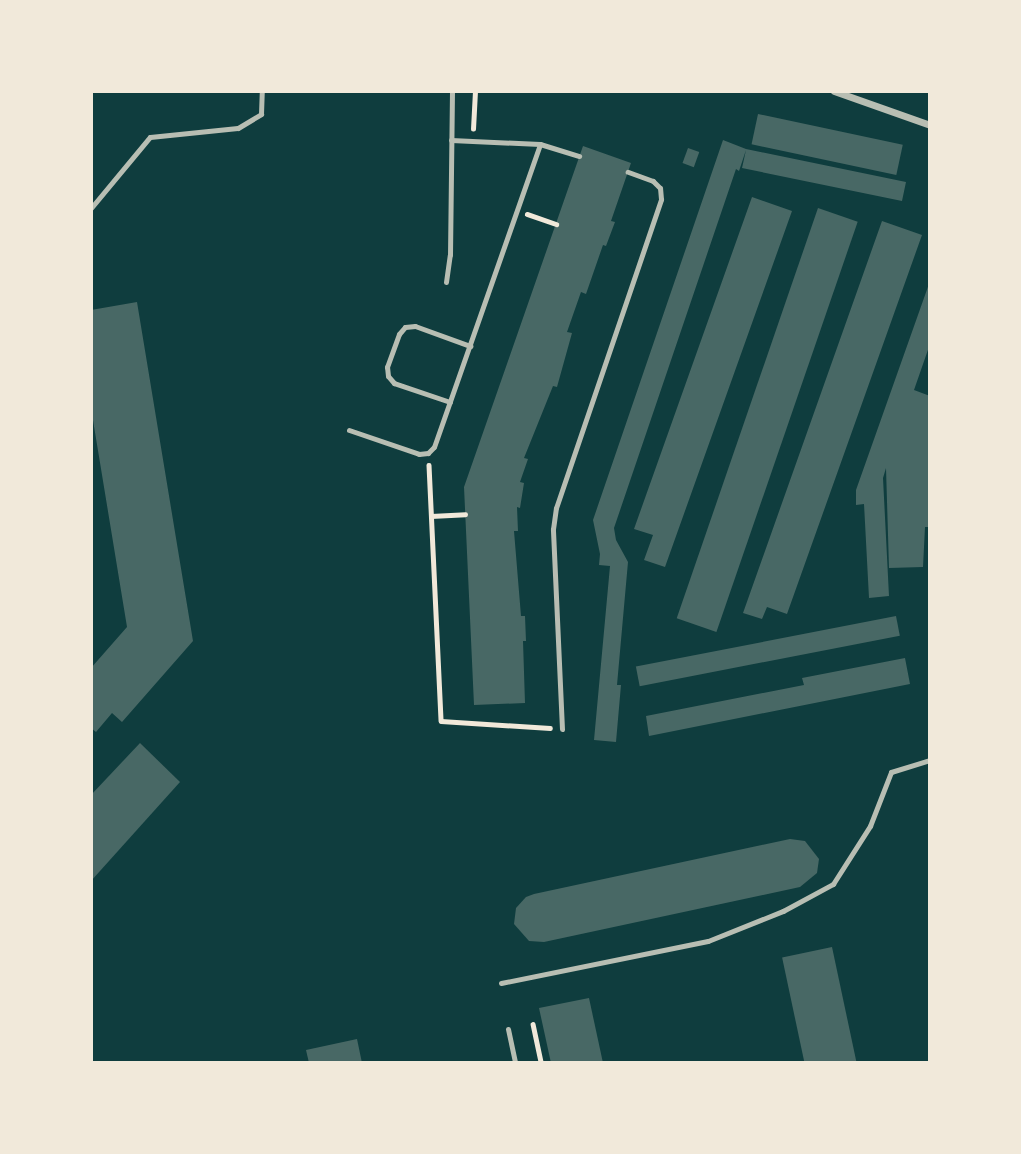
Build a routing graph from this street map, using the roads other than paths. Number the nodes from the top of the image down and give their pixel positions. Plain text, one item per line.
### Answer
1 (262, 91) edge
2 (452, 91) edge
3 (835, 91) edge
4 (930, 125) edge
5 (451, 140) junction
6 (540, 144) junction
7 (579, 156) dead end
8 (628, 172) dead end
9 (91, 208) edge
10 (446, 282) dead end
11 (470, 346) junction
12 (450, 402) junction
13 (349, 430) dead end
14 (562, 729) road end
15 (930, 760) edge
16 (501, 983) dead end
17 (508, 1029) dead end
18 (515, 1063) edge

1 - 9 lane
2 - 5 lane
3 - 4 street
5 - 6 lane
5 - 10 lane
6 - 7 lane
6 - 11 lane
8 - 14 lane
11 - 12 lane
11 - 12 lane
12 - 13 lane
15 - 16 lane
17 - 18 lane

